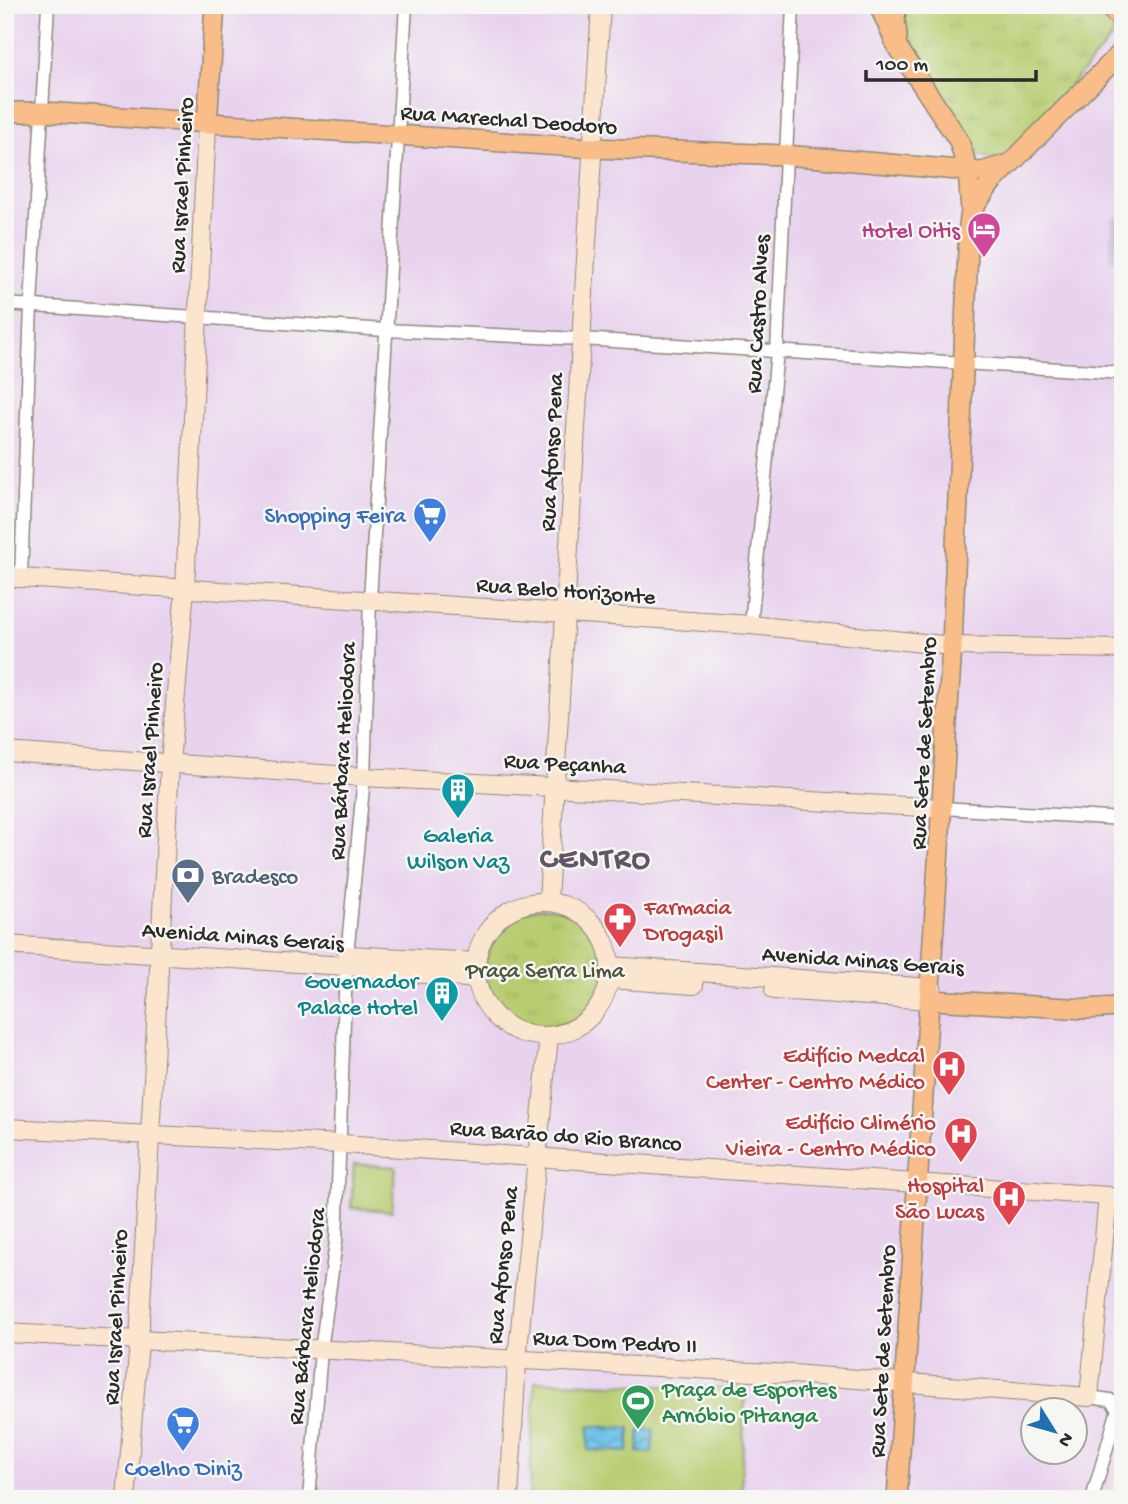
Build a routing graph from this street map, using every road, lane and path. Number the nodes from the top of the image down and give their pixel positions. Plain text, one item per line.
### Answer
1 (48, 5) edge
2 (215, 5) edge
3 (406, 5) edge
4 (601, 5) edge
5 (793, 5) edge
6 (879, 5) edge
7 (897, 5) edge
8 (1107, 5) edge
9 (1123, 22) edge
10 (898, 48) junction
11 (1121, 50) edge
12 (5, 112) edge
13 (44, 112) junction
14 (207, 124) junction
15 (398, 135) junction
16 (593, 148) junction
17 (785, 155) junction
18 (1018, 160) junction
19 (968, 171) junction
20 (971, 211) junction
21 (5, 304) edge
22 (31, 305) junction
23 (197, 318) junction
24 (385, 330) junction
25 (581, 339) junction
26 (777, 351) junction
27 (965, 363) junction
28 (1123, 373) edge
29 (13, 577) edge
30 (185, 588) junction
31 (370, 600) junction
32 (565, 613) junction
33 (751, 625) junction
34 (952, 646) junction
35 (1123, 649) edge
36 (5, 752) edge
37 (170, 763) junction
38 (364, 777) junction
39 (557, 786) junction
40 (942, 808) junction
41 (1123, 819) edge
42 (548, 901) junction
43 (5, 935) edge
44 (5, 945) edge
45 (161, 949) junction
46 (346, 960) junction
47 (476, 971) junction
48 (610, 972) junction
49 (932, 994) junction
50 (1119, 1008) edge
51 (549, 1036) junction
52 (5, 1128) edge
53 (148, 1136) junction
54 (341, 1144) junction
55 (536, 1156) junction
56 (916, 1182) junction
57 (1115, 1196) edge
58 (5, 1333) edge
59 (139, 1342) junction
60 (321, 1350) junction
61 (517, 1360) junction
62 (904, 1382) junction
63 (1076, 1396) edge
64 (1088, 1396) edge
65 (1090, 1397) edge
66 (126, 1499) edge
67 (309, 1499) edge
68 (509, 1499) edge
69 (897, 1499) edge
70 (1092, 1499) edge

1 - 13 street
2 - 14 main road, Rua Israel Pinheiro
3 - 15 street, Rua Bárbara Heliodora
4 - 16 street, Rua Afonso Pena
5 - 17 street, Rua Castro Alves
6 - 10 main road
7 - 10 main road
8 - 9 main road
10 - 19 main road
11 - 18 main road, Rua Sete de Setembro
12 - 13 main road, Rua Marechal Deodoro
13 - 14 main road, Rua Marechal Deodoro
13 - 22 street
14 - 15 main road, Rua Marechal Deodoro
14 - 23 street, Rua Israel Pinheiro
15 - 16 main road, Rua Marechal Deodoro
15 - 24 street, Rua Bárbara Heliodora
16 - 17 main road, Rua Marechal Deodoro
16 - 25 street, Rua Afonso Pena
17 - 19 main road, Rua Marechal Deodoro
17 - 26 street, Rua Castro Alves
18 - 19 main road, Rua Marechal Deodoro
18 - 20 main road, Rua Sete de Setembro
19 - 20 main road
20 - 27 main road, Rua Sete de Setembro
21 - 22 street
22 - 23 street
22 - 29 street
23 - 24 street
23 - 30 street, Rua Israel Pinheiro
24 - 25 street
24 - 31 street, Rua Bárbara Heliodora
25 - 26 street
25 - 32 street, Rua Afonso Pena
26 - 27 street
26 - 33 street, Rua Castro Alves
27 - 28 street
27 - 34 main road, Rua Sete de Setembro
29 - 30 street, Rua Belo Horizonte
30 - 31 street, Rua Belo Horizonte
30 - 37 street, Rua Israel Pinheiro
31 - 32 street, Rua Belo Horizonte
31 - 38 street, Rua Bárbara Heliodora
32 - 33 street, Rua Belo Horizonte
32 - 39 street, Rua Afonso Pena
33 - 34 street, Rua Belo Horizonte
34 - 35 street, Rua Belo Horizonte
34 - 40 main road, Rua Sete de Setembro
36 - 37 street, Rua Peçanha
37 - 38 street, Rua Peçanha
37 - 45 street, Rua Israel Pinheiro
38 - 39 street, Rua Peçanha
38 - 46 street, Rua Bárbara Heliodora
39 - 40 street, Rua Peçanha
39 - 42 street, Rua Afonso Pena
40 - 41 street, Rua Peçanha
40 - 49 main road, Rua Sete de Setembro
42 - 47 street
42 - 48 street
43 - 45 street, Avenida Minas Gerais
44 - 45 street, Avenida Minas Gerais
45 - 46 street, Avenida Minas Gerais
45 - 53 street, Rua Israel Pinheiro
46 - 47 street, Avenida Minas Gerais
46 - 54 street, Rua Bárbara Heliodora
47 - 51 street
48 - 49 street, Avenida Minas Gerais
48 - 51 street
49 - 50 main road, Avenida Minas Gerais
49 - 56 main road, Rua Sete de Setembro
51 - 55 street, Rua Afonso Pena
52 - 53 street, Rua Barão do Rio Branco
53 - 54 street, Rua Barão do Rio Branco
53 - 59 street, Rua Israel Pinheiro
54 - 55 street, Rua Barão do Rio Branco
54 - 60 street, Rua Bárbara Heliodora
55 - 56 street, Rua Barão do Rio Branco
55 - 61 street, Rua Afonso Pena
56 - 57 street, Rua Barão do Rio Branco
56 - 62 main road, Rua Sete de Setembro
57 - 64 street
58 - 59 street, Rua Dom Pedro II
59 - 60 street, Rua Dom Pedro II
59 - 66 street, Rua Israel Pinheiro
60 - 61 street, Rua Dom Pedro II
60 - 67 street, Rua Bárbara Heliodora
61 - 62 street, Rua Dom Pedro II
61 - 68 street, Rua Afonso Pena
62 - 63 street, Rua Dom Pedro II
62 - 69 main road, Rua Sete de Setembro
65 - 70 street

